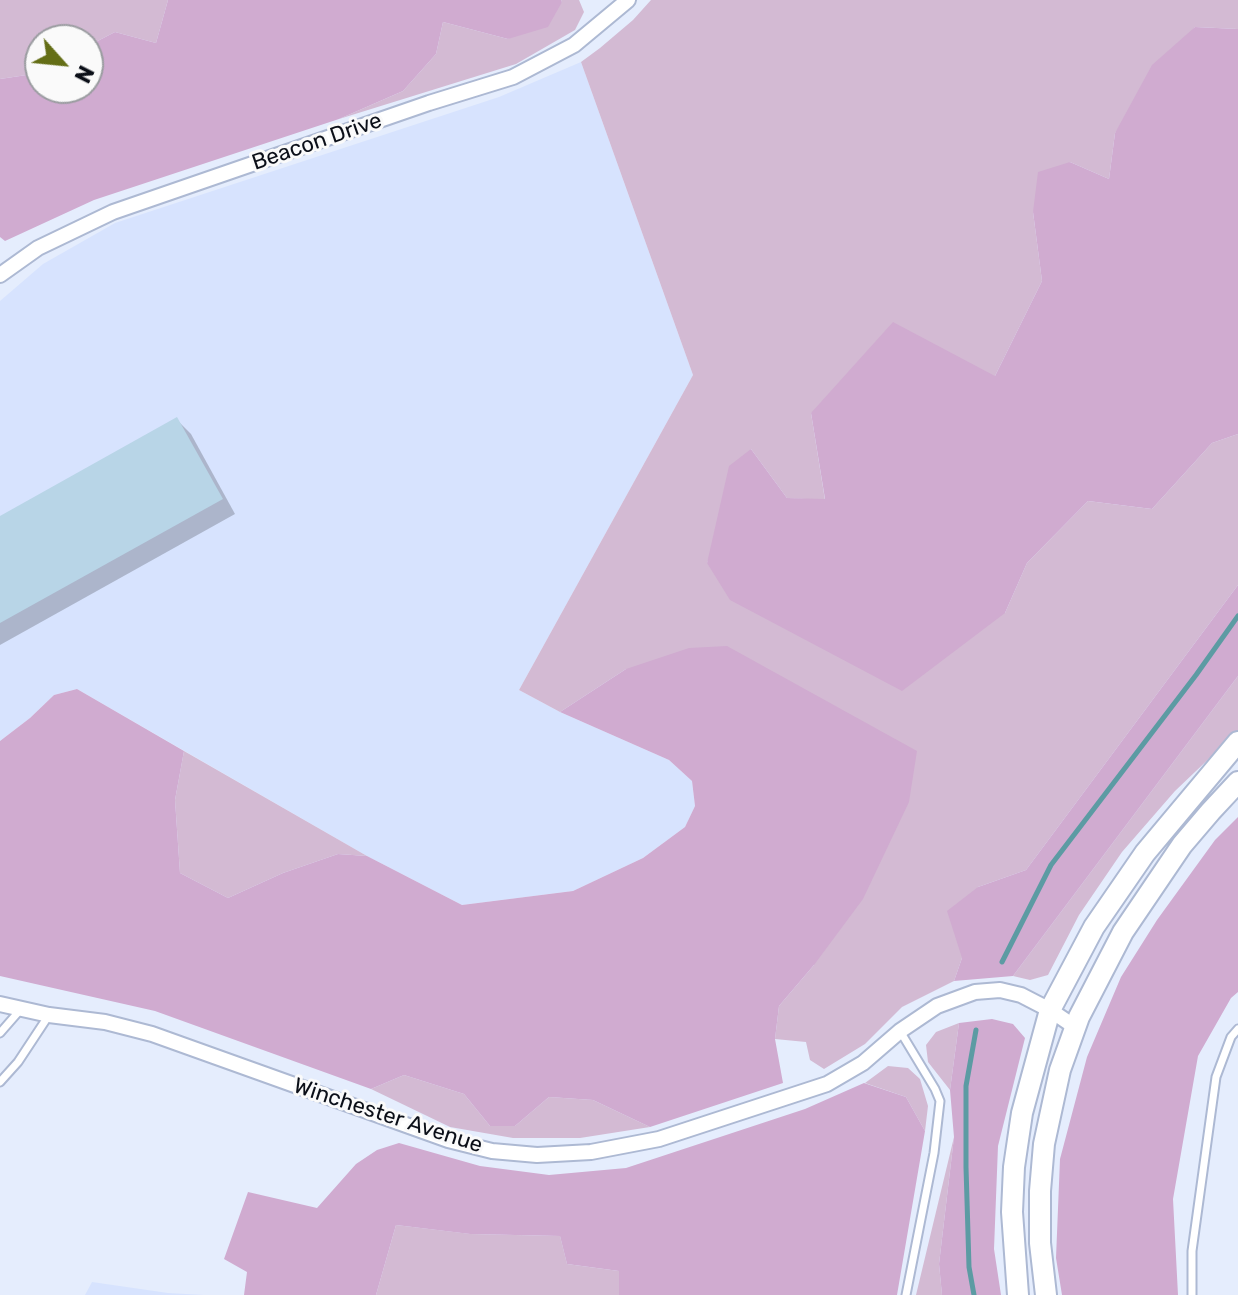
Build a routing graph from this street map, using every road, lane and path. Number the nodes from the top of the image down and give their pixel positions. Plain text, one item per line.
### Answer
1 (620, 2) edge
2 (2, 268) edge
3 (1238, 742) edge
4 (1238, 782) edge
5 (0, 1004) edge
6 (21, 1009) junction
7 (1050, 1010) junction
8 (49, 1015) junction
9 (1075, 1027) junction
10 (1238, 1029) edge
11 (900, 1031) junction
12 (0, 1033) edge
13 (0, 1082) edge
14 (906, 1295) edge
15 (1018, 1295) edge
16 (1046, 1295) edge
17 (1192, 1295) edge

1 - 2 street, Beacon Drive
3 - 7 main road
4 - 9 main road
5 - 6 street, Winchester Avenue
6 - 8 street, Winchester Avenue
6 - 12 lane
7 - 9 street, Winchester Avenue
7 - 11 street, Winchester Avenue
7 - 15 main road
8 - 11 street, Winchester Avenue
8 - 13 lane
9 - 16 main road
10 - 17 lane
11 - 14 lane

